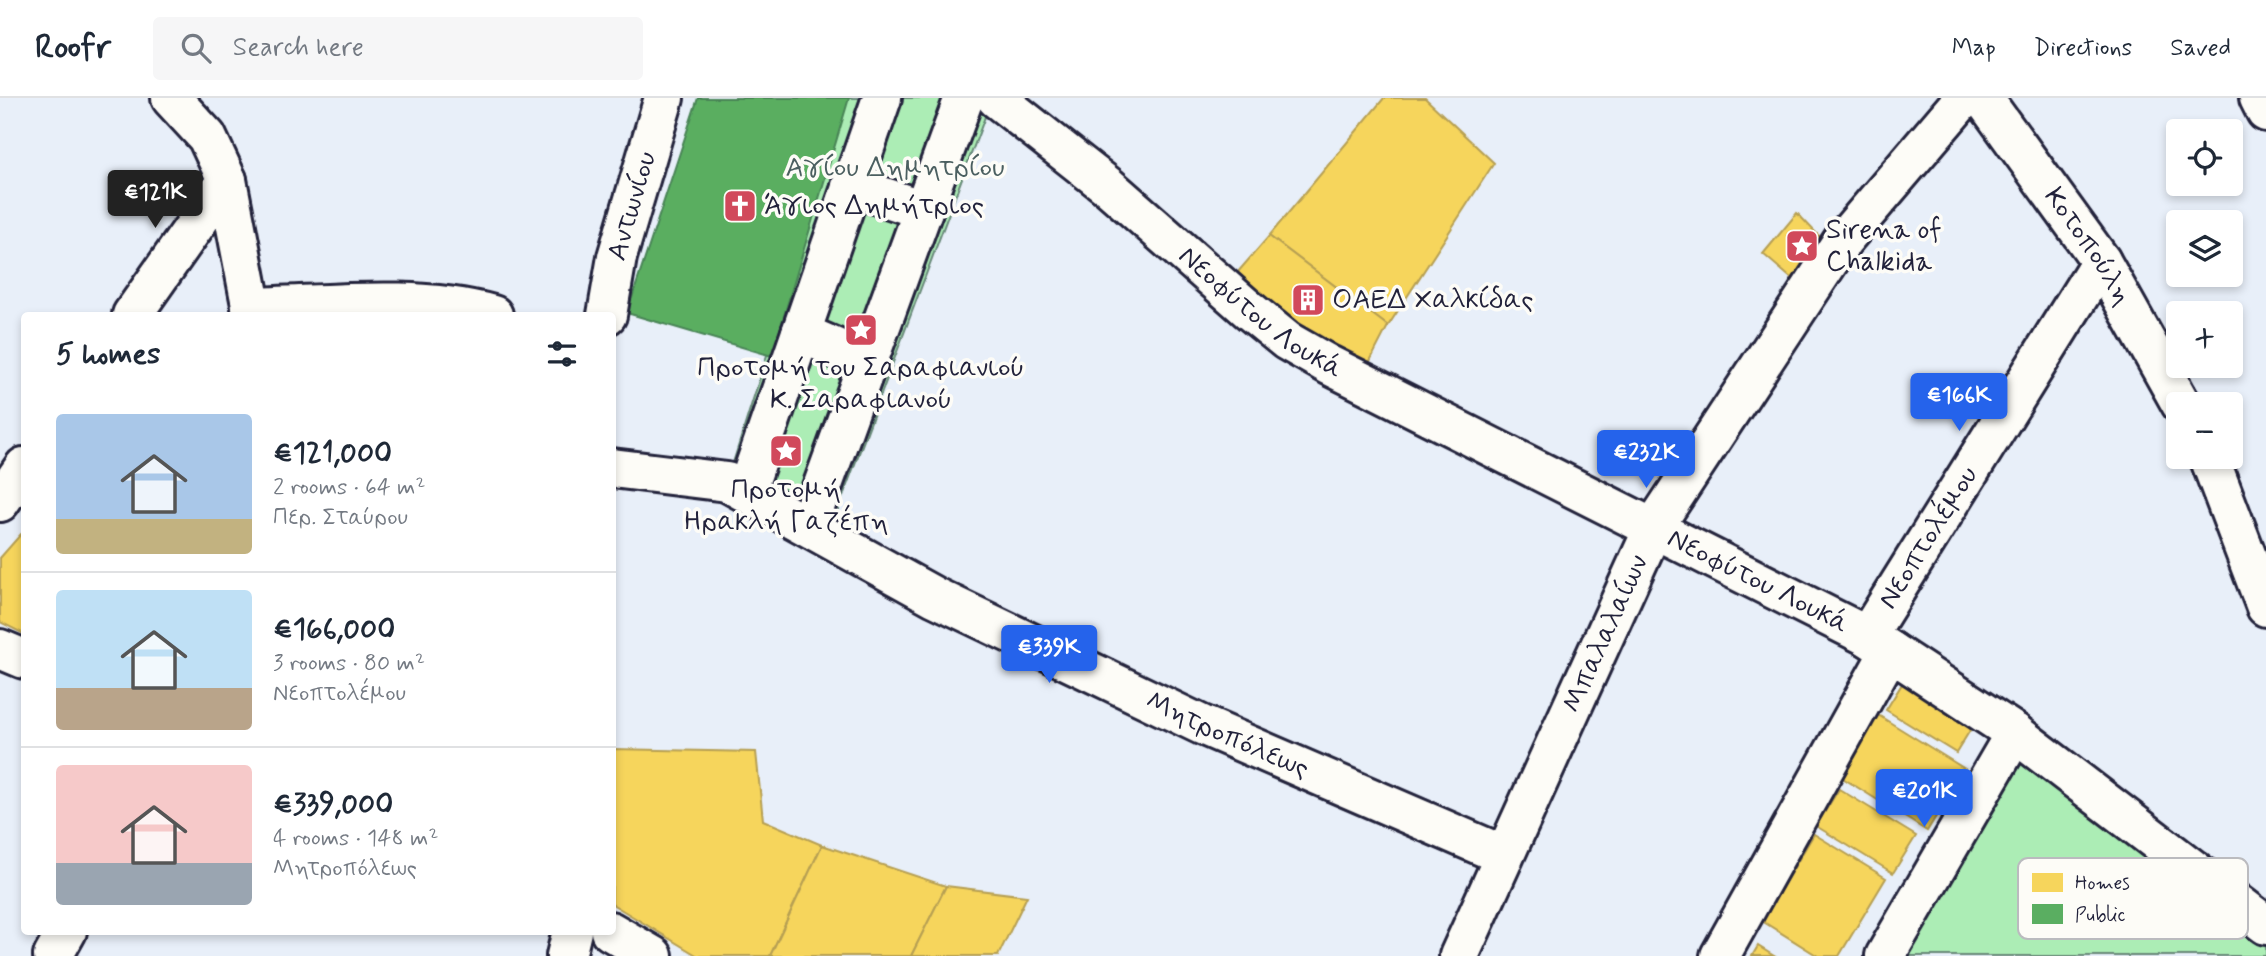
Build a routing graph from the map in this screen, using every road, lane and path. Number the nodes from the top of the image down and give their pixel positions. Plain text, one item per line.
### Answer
1 (171, 98) edge
2 (664, 98) edge
3 (882, 98) edge
4 (964, 98) edge
5 (996, 98) edge
6 (1964, 98) edge
7 (1983, 98) edge
8 (2259, 98) edge
9 (2266, 112) edge
10 (227, 180) junction
11 (851, 186) junction
12 (923, 210) junction
13 (2101, 261) junction
14 (252, 311) edge
15 (134, 312) edge
16 (482, 312) edge
17 (608, 312) edge
18 (801, 333) junction
19 (868, 362) junction
20 (2174, 392) edge
21 (616, 468) edge
22 (2214, 469) edge
23 (21, 471) edge
24 (746, 492) junction
25 (0, 502) edge
26 (808, 526) junction
27 (1654, 527) junction
28 (2266, 607) edge
29 (1879, 644) junction
30 (0, 649) edge
31 (21, 658) edge
32 (2015, 733) junction
33 (1503, 855) junction
34 (2178, 858) edge
35 (2248, 911) edge
36 (2266, 925) edge
37 (616, 934) edge
38 (65, 935) edge
39 (571, 935) edge
40 (53, 956) edge
41 (566, 956) edge
42 (653, 956) edge
43 (1459, 956) edge
44 (1720, 956) edge
45 (1885, 956) edge

1 - 10 street
2 - 17 street, Αντωνίου
3 - 11 street
4 - 12 street
5 - 27 street, Νεοφύτου Λουκά
6 - 27 street, Μπαλαλαίων
7 - 13 street, Κοτοπούλη
8 - 9 street
10 - 14 street
10 - 15 street
11 - 12 street
11 - 18 street
12 - 19 street
13 - 20 street, Κοτοπούλη
13 - 29 street, Νεοπτολέμου
14 - 16 street
18 - 19 street
18 - 24 street
19 - 26 street
21 - 24 street, Μητροπόλεως
22 - 28 street
23 - 25 street
24 - 26 street, Μητροπόλεως
26 - 33 street, Μητροπόλεως
27 - 29 street, Νεοφύτου Λουκά
27 - 33 street, Μπαλαλαίων
29 - 32 street, Νεοφύτου Λουκά
29 - 44 street, Νεοπτολέμου
30 - 31 street
32 - 34 street, Νεοφύτου Λουκά
32 - 45 street
33 - 43 street, Μπαλαλαίων
35 - 36 street, Νεοφύτου Λουκά
37 - 42 street
38 - 40 street
39 - 41 street

